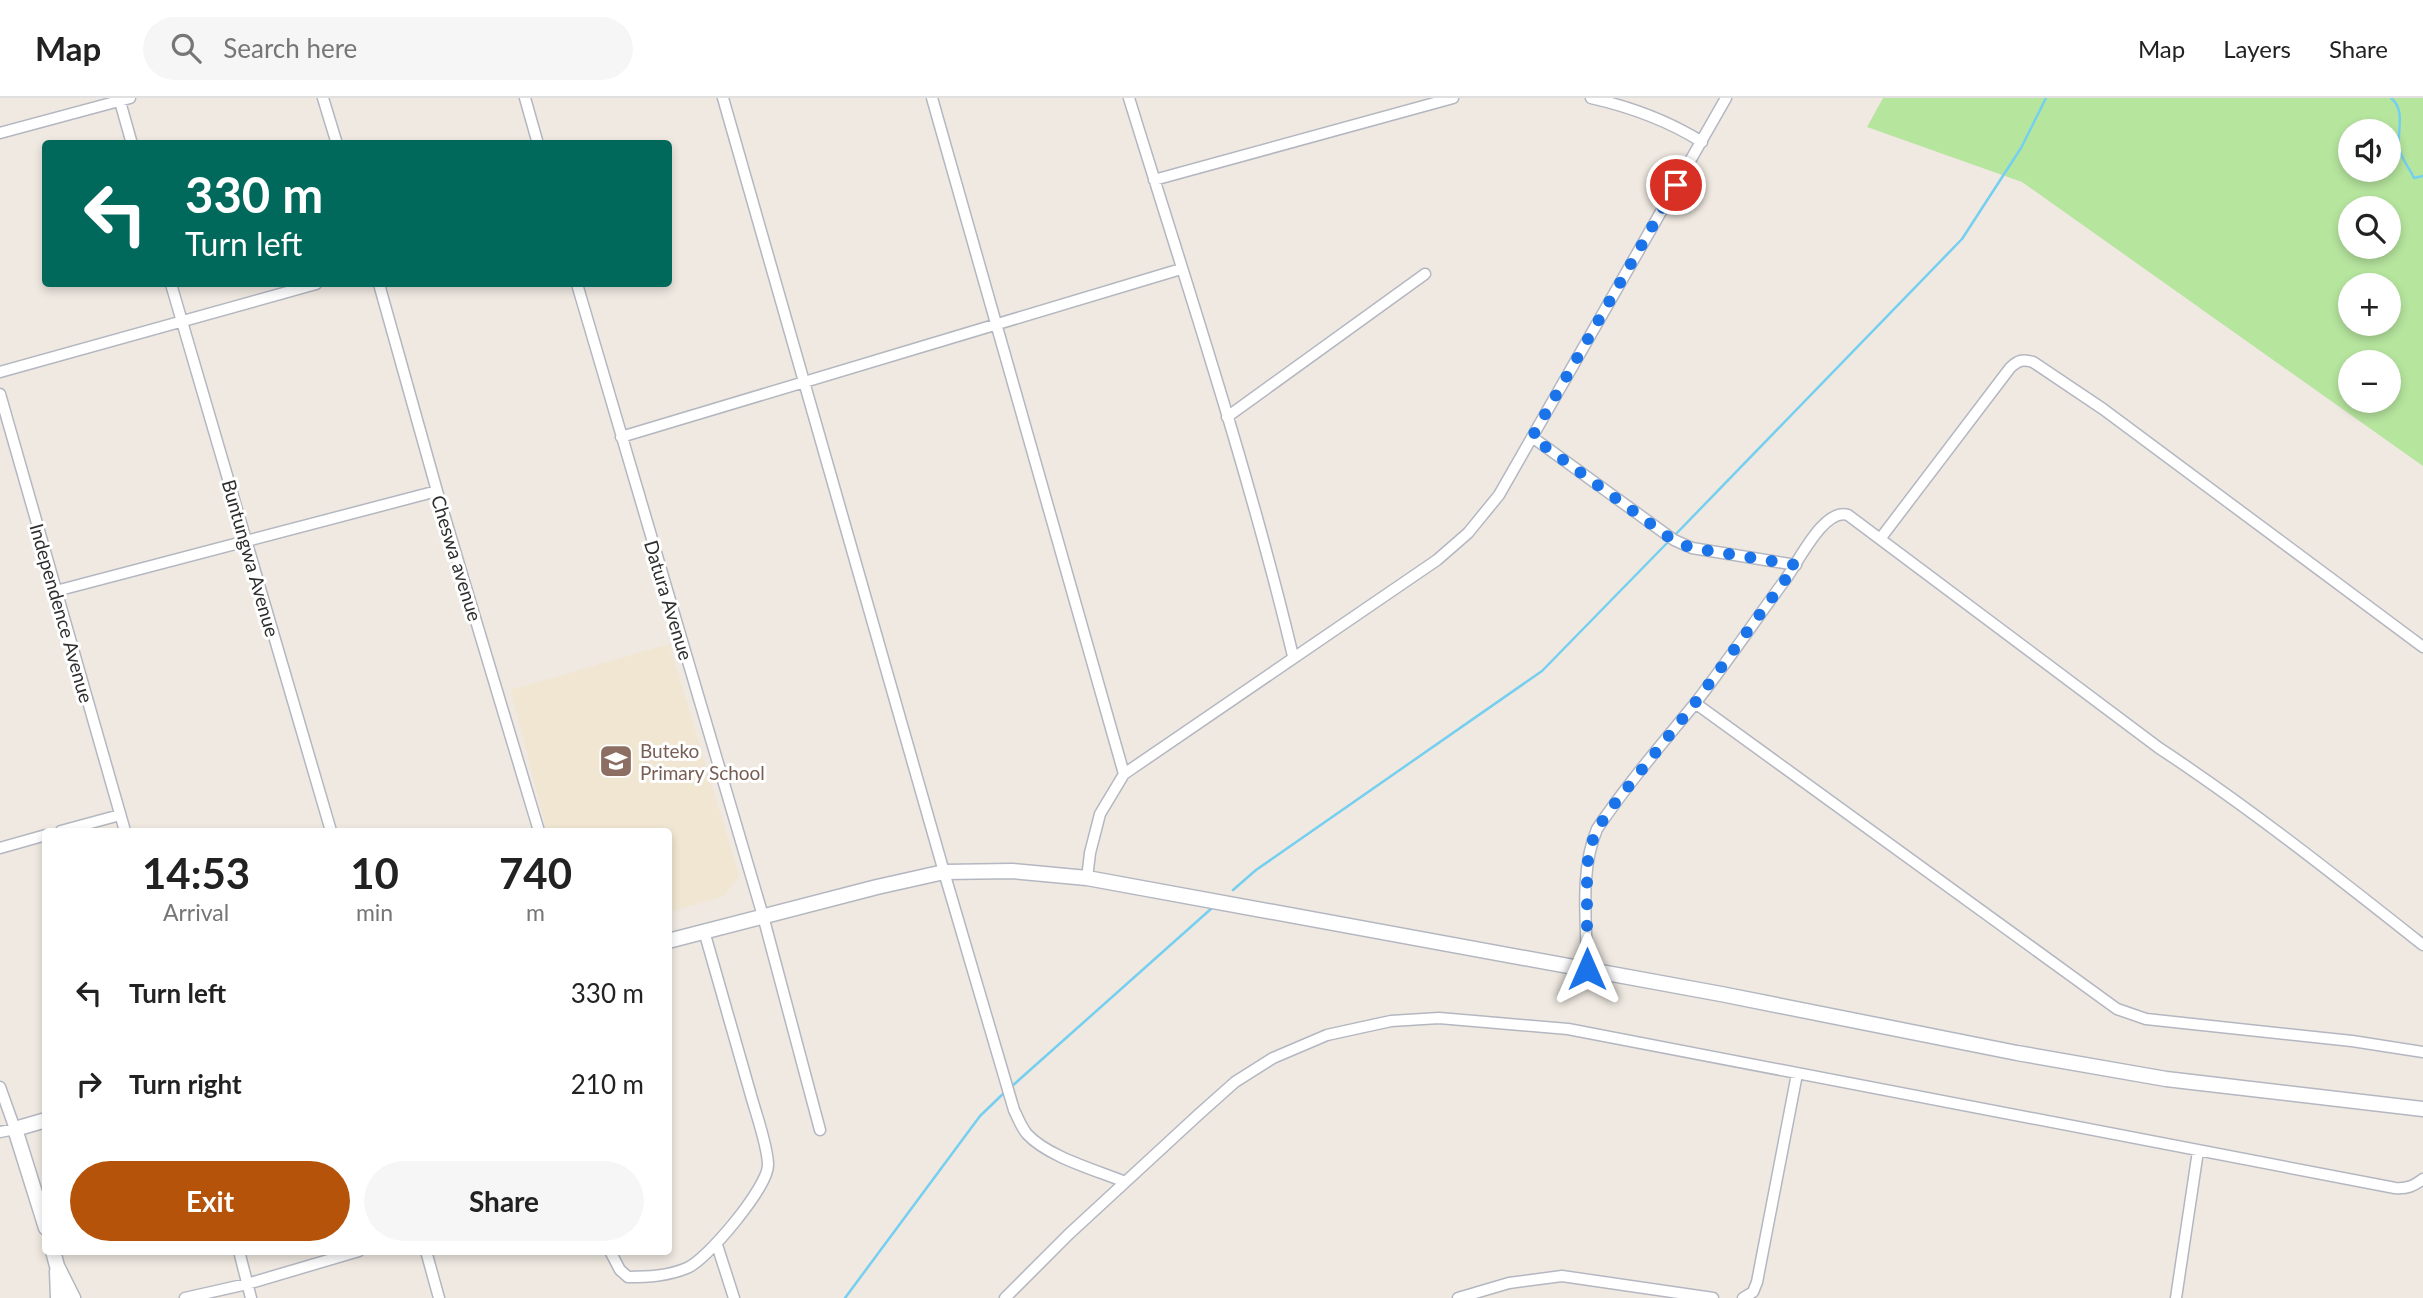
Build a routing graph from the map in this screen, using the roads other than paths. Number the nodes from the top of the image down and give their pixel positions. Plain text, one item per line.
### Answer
1 (323, 98) edge
2 (525, 98) edge
3 (723, 98) edge
4 (932, 98) edge
5 (1129, 98) edge
6 (1453, 98) edge
7 (1591, 98) edge
8 (1726, 98) edge
9 (123, 99) edge
10 (0, 133) edge
11 (131, 140) edge
12 (336, 140) edge
13 (537, 140) edge
14 (1702, 142) junction
15 (1154, 180) junction
16 (1181, 269) junction
17 (1425, 274) dead end
18 (173, 287) edge
19 (305, 287) edge
20 (380, 287) edge
21 (578, 287) edge
22 (182, 321) junction
23 (995, 324) junction
24 (0, 372) edge
25 (803, 382) junction
26 (0, 394) edge
27 (1227, 417) junction
28 (621, 437) junction
29 (1532, 437) junction
30 (437, 491) junction
31 (1880, 539) junction
32 (245, 540) junction
33 (1796, 565) junction
34 (56, 591) junction
35 (2423, 647) edge
36 (1293, 656) junction
37 (1695, 703) junction
38 (1124, 774) junction
39 (121, 815) junction
40 (72, 828) edge
41 (124, 828) edge
42 (330, 828) edge
43 (538, 828) edge
44 (42, 836) edge
45 (0, 848) edge
46 (944, 872) junction
47 (1087, 878) junction
48 (763, 916) junction
49 (704, 932) junction
50 (672, 940) edge
51 (2423, 945) edge
52 (1587, 969) junction
53 (2423, 1052) edge
54 (1797, 1073) junction
55 (0, 1087) edge
56 (2423, 1109) edge
57 (42, 1121) edge
58 (15, 1129) junction
59 (820, 1130) dead end
60 (0, 1132) edge
61 (2198, 1151) junction
62 (2423, 1179) edge
63 (1125, 1182) junction
64 (42, 1215) edge
65 (717, 1245) junction
66 (54, 1255) edge
67 (240, 1255) edge
68 (345, 1255) edge
69 (427, 1255) edge
70 (612, 1255) edge
71 (57, 1266) junction
72 (247, 1284) junction
73 (58, 1298) edge
74 (73, 1298) edge
75 (185, 1298) edge
76 (251, 1298) edge
77 (439, 1298) edge
78 (734, 1298) edge
79 (1005, 1298) edge
80 (1458, 1298) edge
81 (1713, 1298) edge
82 (1743, 1298) edge
83 (2176, 1298) edge

1 - 12 street
2 - 13 street
3 - 25 street
4 - 23 street
5 - 15 street
6 - 15 street
7 - 14 street
8 - 14 street
9 - 10 street
9 - 11 street
14 - 29 street
15 - 16 street
16 - 23 street
16 - 27 street
17 - 27 street
18 - 22 street, Buntungwa Avenue
19 - 22 street
20 - 30 street, Cheswa avenue
21 - 28 street, Datura Avenue
22 - 24 street
22 - 32 street, Buntungwa Avenue
23 - 25 street
23 - 38 street
25 - 28 street
25 - 46 street
26 - 34 street, Independence Avenue
27 - 36 street
28 - 48 street, Datura Avenue
29 - 33 street
29 - 36 street
30 - 32 street
30 - 43 street, Cheswa avenue
31 - 33 street
31 - 35 street
31 - 51 street
32 - 34 street
32 - 42 street, Buntungwa Avenue
33 - 37 street
34 - 39 street, Independence Avenue
36 - 38 street
37 - 52 street
37 - 53 street
38 - 47 street
39 - 40 street
39 - 41 street, Independence Avenue
44 - 45 street
46 - 47 main road
46 - 48 main road
46 - 63 street
47 - 52 main road
48 - 49 main road
48 - 59 street, Datura Avenue
49 - 50 main road
49 - 65 street
52 - 56 main road
54 - 61 street
54 - 63 street
54 - 82 street
55 - 58 street
57 - 58 main road
58 - 60 street
58 - 64 main road
61 - 62 street
61 - 83 street
63 - 79 street
65 - 70 street
65 - 78 street
66 - 71 main road
67 - 72 street
68 - 72 street
69 - 77 street
71 - 73 main road
71 - 74 main road
72 - 75 street
72 - 76 street
80 - 81 street

